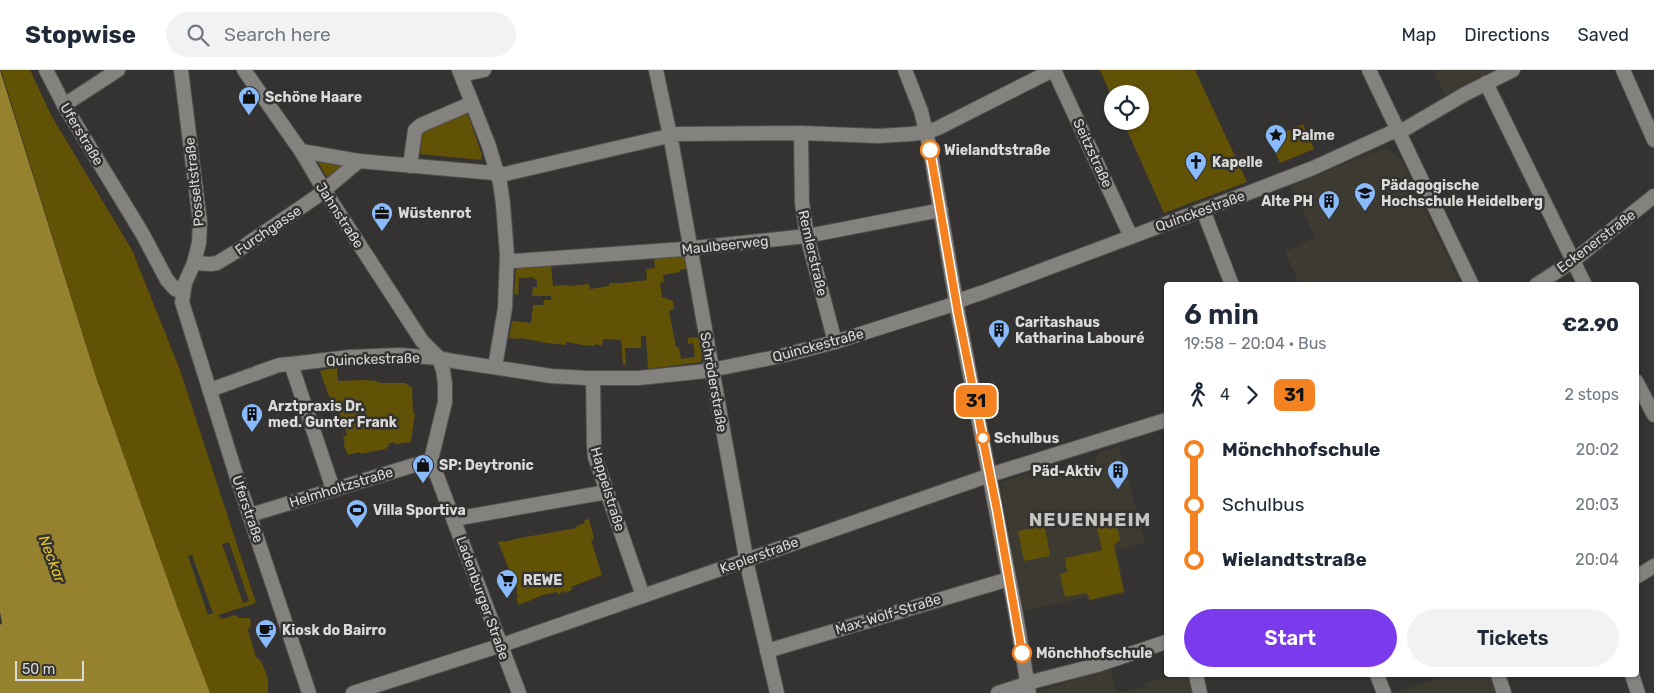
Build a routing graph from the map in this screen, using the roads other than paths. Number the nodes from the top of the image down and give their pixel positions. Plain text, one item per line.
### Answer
1 (46, 70) edge
2 (118, 70) edge
3 (181, 70) edge
4 (244, 70) edge
5 (484, 70) edge
6 (656, 70) edge
7 (905, 70) edge
8 (1054, 70) edge
9 (1369, 70) edge
10 (1513, 70) edge
11 (1623, 70) edge
12 (460, 73) edge
13 (1486, 83) junction
14 (472, 103) junction
15 (64, 105) junction
16 (1650, 121) edge
17 (927, 132) junction
18 (1398, 132) junction
19 (801, 133) junction
20 (669, 135) junction
21 (1654, 140) edge
22 (301, 150) junction
23 (359, 161) junction
24 (410, 166) junction
25 (497, 173) junction
26 (324, 190) junction
27 (1654, 196) edge
28 (941, 210) junction
29 (1203, 210) junction
30 (807, 236) junction
31 (1131, 237) junction
32 (690, 248) junction
33 (507, 260) junction
34 (1573, 261) junction
35 (194, 263) junction
36 (1231, 282) edge
37 (1471, 282) edge
38 (1541, 282) edge
39 (1584, 282) edge
40 (182, 292) junction
41 (956, 301) junction
42 (190, 325) junction
43 (835, 342) junction
44 (439, 358) junction
45 (291, 364) junction
46 (495, 367) junction
47 (711, 370) junction
48 (593, 378) junction
49 (210, 390) junction
50 (1645, 394) edge
51 (1654, 415) edge
52 (1164, 421) edge
53 (431, 460) junction
54 (985, 477) junction
55 (333, 489) junction
56 (607, 492) junction
57 (250, 515) junction
58 (454, 519) junction
59 (743, 561) junction
60 (1654, 566) edge
61 (1639, 575) edge
62 (1009, 579) junction
63 (643, 596) junction
64 (1164, 643) edge
65 (501, 645) junction
66 (767, 651) junction
67 (1196, 677) edge
68 (1378, 677) edge
69 (1499, 677) edge
70 (1633, 677) edge
71 (1028, 688) edge
72 (309, 693) edge
73 (353, 693) edge
74 (519, 693) edge
75 (777, 693) edge
76 (998, 693) edge
77 (1200, 693) edge
78 (1384, 693) edge
79 (1504, 693) edge
80 (1638, 693) edge

1 - 15 street, Uferstraße
2 - 15 street
3 - 35 street, Posseltstraße
4 - 22 street, Jahnstraße
5 - 12 street
6 - 20 street, Schröderstraße
7 - 17 street
8 - 17 street
8 - 31 street, Seitzstraße
9 - 18 street
10 - 13 street, Quinckestraße
11 - 16 street
12 - 14 street
13 - 18 street, Quinckestraße
13 - 34 street
14 - 24 street
14 - 25 street
15 - 40 street, Uferstraße
16 - 21 street
17 - 19 street
17 - 28 street
18 - 29 street, Quinckestraße
18 - 37 street
19 - 20 street
19 - 30 street, Remlerstraße
20 - 25 street
20 - 32 street, Schröderstraße
22 - 23 street
22 - 26 street, Jahnstraße
23 - 24 street
23 - 26 street, Furchgasse
24 - 25 street
25 - 33 street
26 - 35 street, Furchgasse
26 - 44 street, Jahnstraße
27 - 34 street, Eckenerstraße
28 - 30 street, Maulbeerweg
28 - 41 street
29 - 31 street, Quinckestraße
29 - 36 street
30 - 32 street, Maulbeerweg
30 - 43 street, Remlerstraße
31 - 41 street, Quinckestraße
32 - 33 street, Maulbeerweg
32 - 47 street, Schröderstraße
33 - 46 street
34 - 38 street, Eckenerstraße
34 - 39 street
35 - 40 street, Posseltstraße
35 - 42 street, Uferstraße
40 - 42 street, Uferstraße
41 - 43 street, Quinckestraße
41 - 54 street
42 - 49 street, Uferstraße
43 - 47 street, Quinckestraße
44 - 45 street, Quinckestraße
44 - 46 street, Quinckestraße
44 - 53 street
45 - 49 street, Quinckestraße
45 - 55 street
46 - 48 street, Quinckestraße
47 - 48 street, Quinckestraße
47 - 59 street, Schröderstraße
48 - 56 street, Happelstraße
49 - 57 street, Uferstraße
50 - 51 street
52 - 54 street, Keplerstraße
53 - 55 street, Helmholtzstraße
53 - 58 street, Ladenburger Straße
54 - 59 street, Keplerstraße
54 - 62 street
55 - 57 street, Helmholtzstraße
56 - 58 street
56 - 63 street, Happelstraße
57 - 72 street, Uferstraße
58 - 65 street, Ladenburger Straße
59 - 63 street, Keplerstraße
59 - 66 street, Schröderstraße
60 - 61 street
62 - 66 street, Max-Wolf-Straße
62 - 71 street
63 - 65 street, Keplerstraße
64 - 71 street
65 - 73 street, Keplerstraße
65 - 74 street, Ladenburger Straße
66 - 75 street, Schröderstraße
67 - 77 street
68 - 78 street
69 - 79 street
70 - 80 street
71 - 76 street

